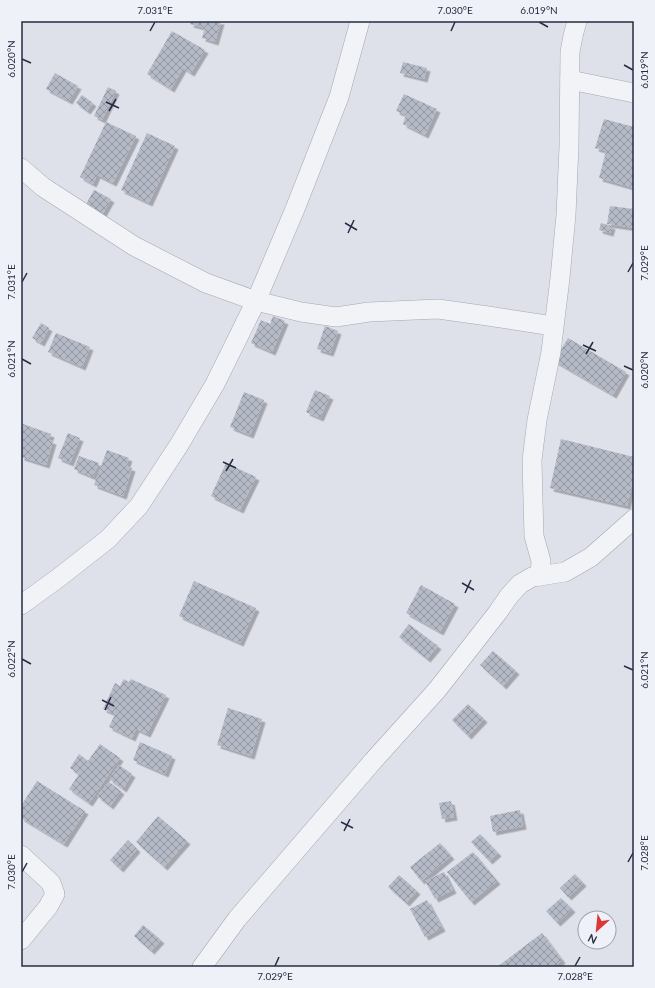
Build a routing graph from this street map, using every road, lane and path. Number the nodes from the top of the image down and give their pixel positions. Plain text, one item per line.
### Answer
1 (360, 21) edge
2 (577, 21) edge
3 (570, 80) junction
4 (634, 93) edge
5 (21, 168) edge
6 (256, 301) junction
7 (553, 326) junction
8 (634, 519) edge
9 (540, 576) junction
10 (21, 606) edge
11 (21, 855) edge
12 (21, 940) edge
13 (202, 967) edge

1 - 6 street
2 - 3 street
3 - 4 street
3 - 7 street
5 - 6 street
6 - 7 street
6 - 10 street
7 - 9 street
8 - 9 street
9 - 13 street
11 - 12 street

